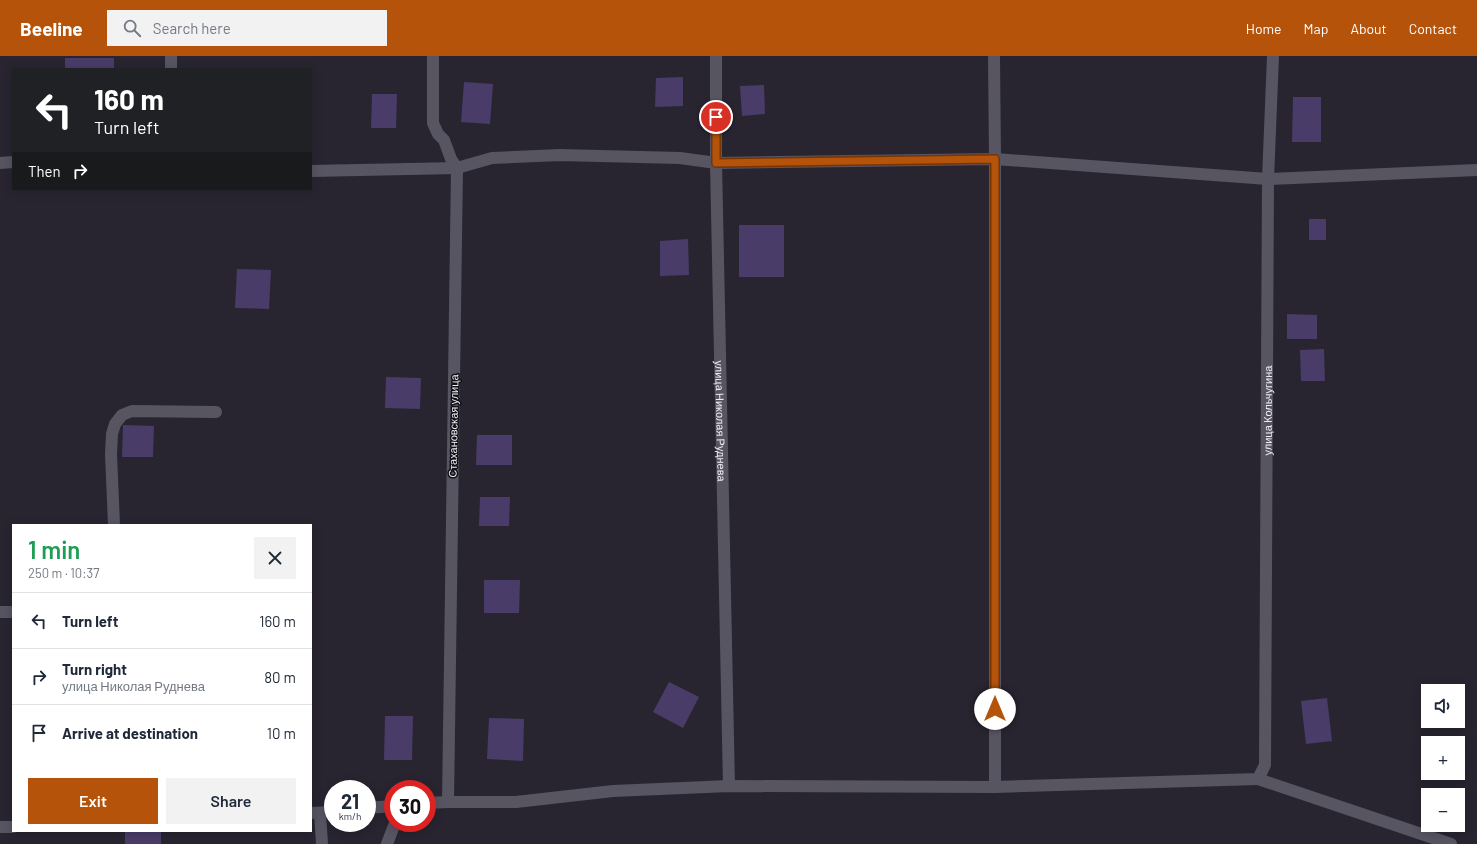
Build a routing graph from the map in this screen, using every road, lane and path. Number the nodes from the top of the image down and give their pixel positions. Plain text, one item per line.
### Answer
1 (171, 56) edge
2 (433, 56) edge
3 (716, 56) edge
4 (994, 56) edge
5 (1273, 56) edge
6 (171, 68) edge
7 (995, 159) junction
8 (12, 162) edge
9 (0, 163) edge
10 (716, 163) junction
11 (457, 168) junction
12 (1477, 170) edge
13 (312, 171) edge
14 (1268, 179) junction
15 (216, 412) dead end
16 (114, 524) edge
17 (0, 612) edge
18 (12, 612) edge
19 (1258, 779) junction
20 (730, 786) junction
21 (995, 787) junction
22 (448, 802) junction
23 (436, 803) edge
24 (316, 813) edge
25 (0, 827) edge
26 (12, 827) edge
27 (392, 832) edge
28 (322, 844) edge
29 (387, 844) edge
30 (1450, 844) edge

1 - 6 street
2 - 11 street, Стахановская улица
3 - 10 street, улица Николая Руднева
4 - 7 street
5 - 14 street, улица Кольчугина
7 - 10 street
7 - 14 street
7 - 21 street
8 - 9 street
10 - 11 street
10 - 20 street, улица Николая Руднева
11 - 13 street
11 - 22 street, Стахановская улица
12 - 14 street
14 - 19 street, улица Кольчугина
15 - 16 street
17 - 18 street
19 - 21 street
19 - 30 street
20 - 21 street
20 - 22 street
22 - 23 street
24 - 28 street
25 - 26 street
27 - 29 street

